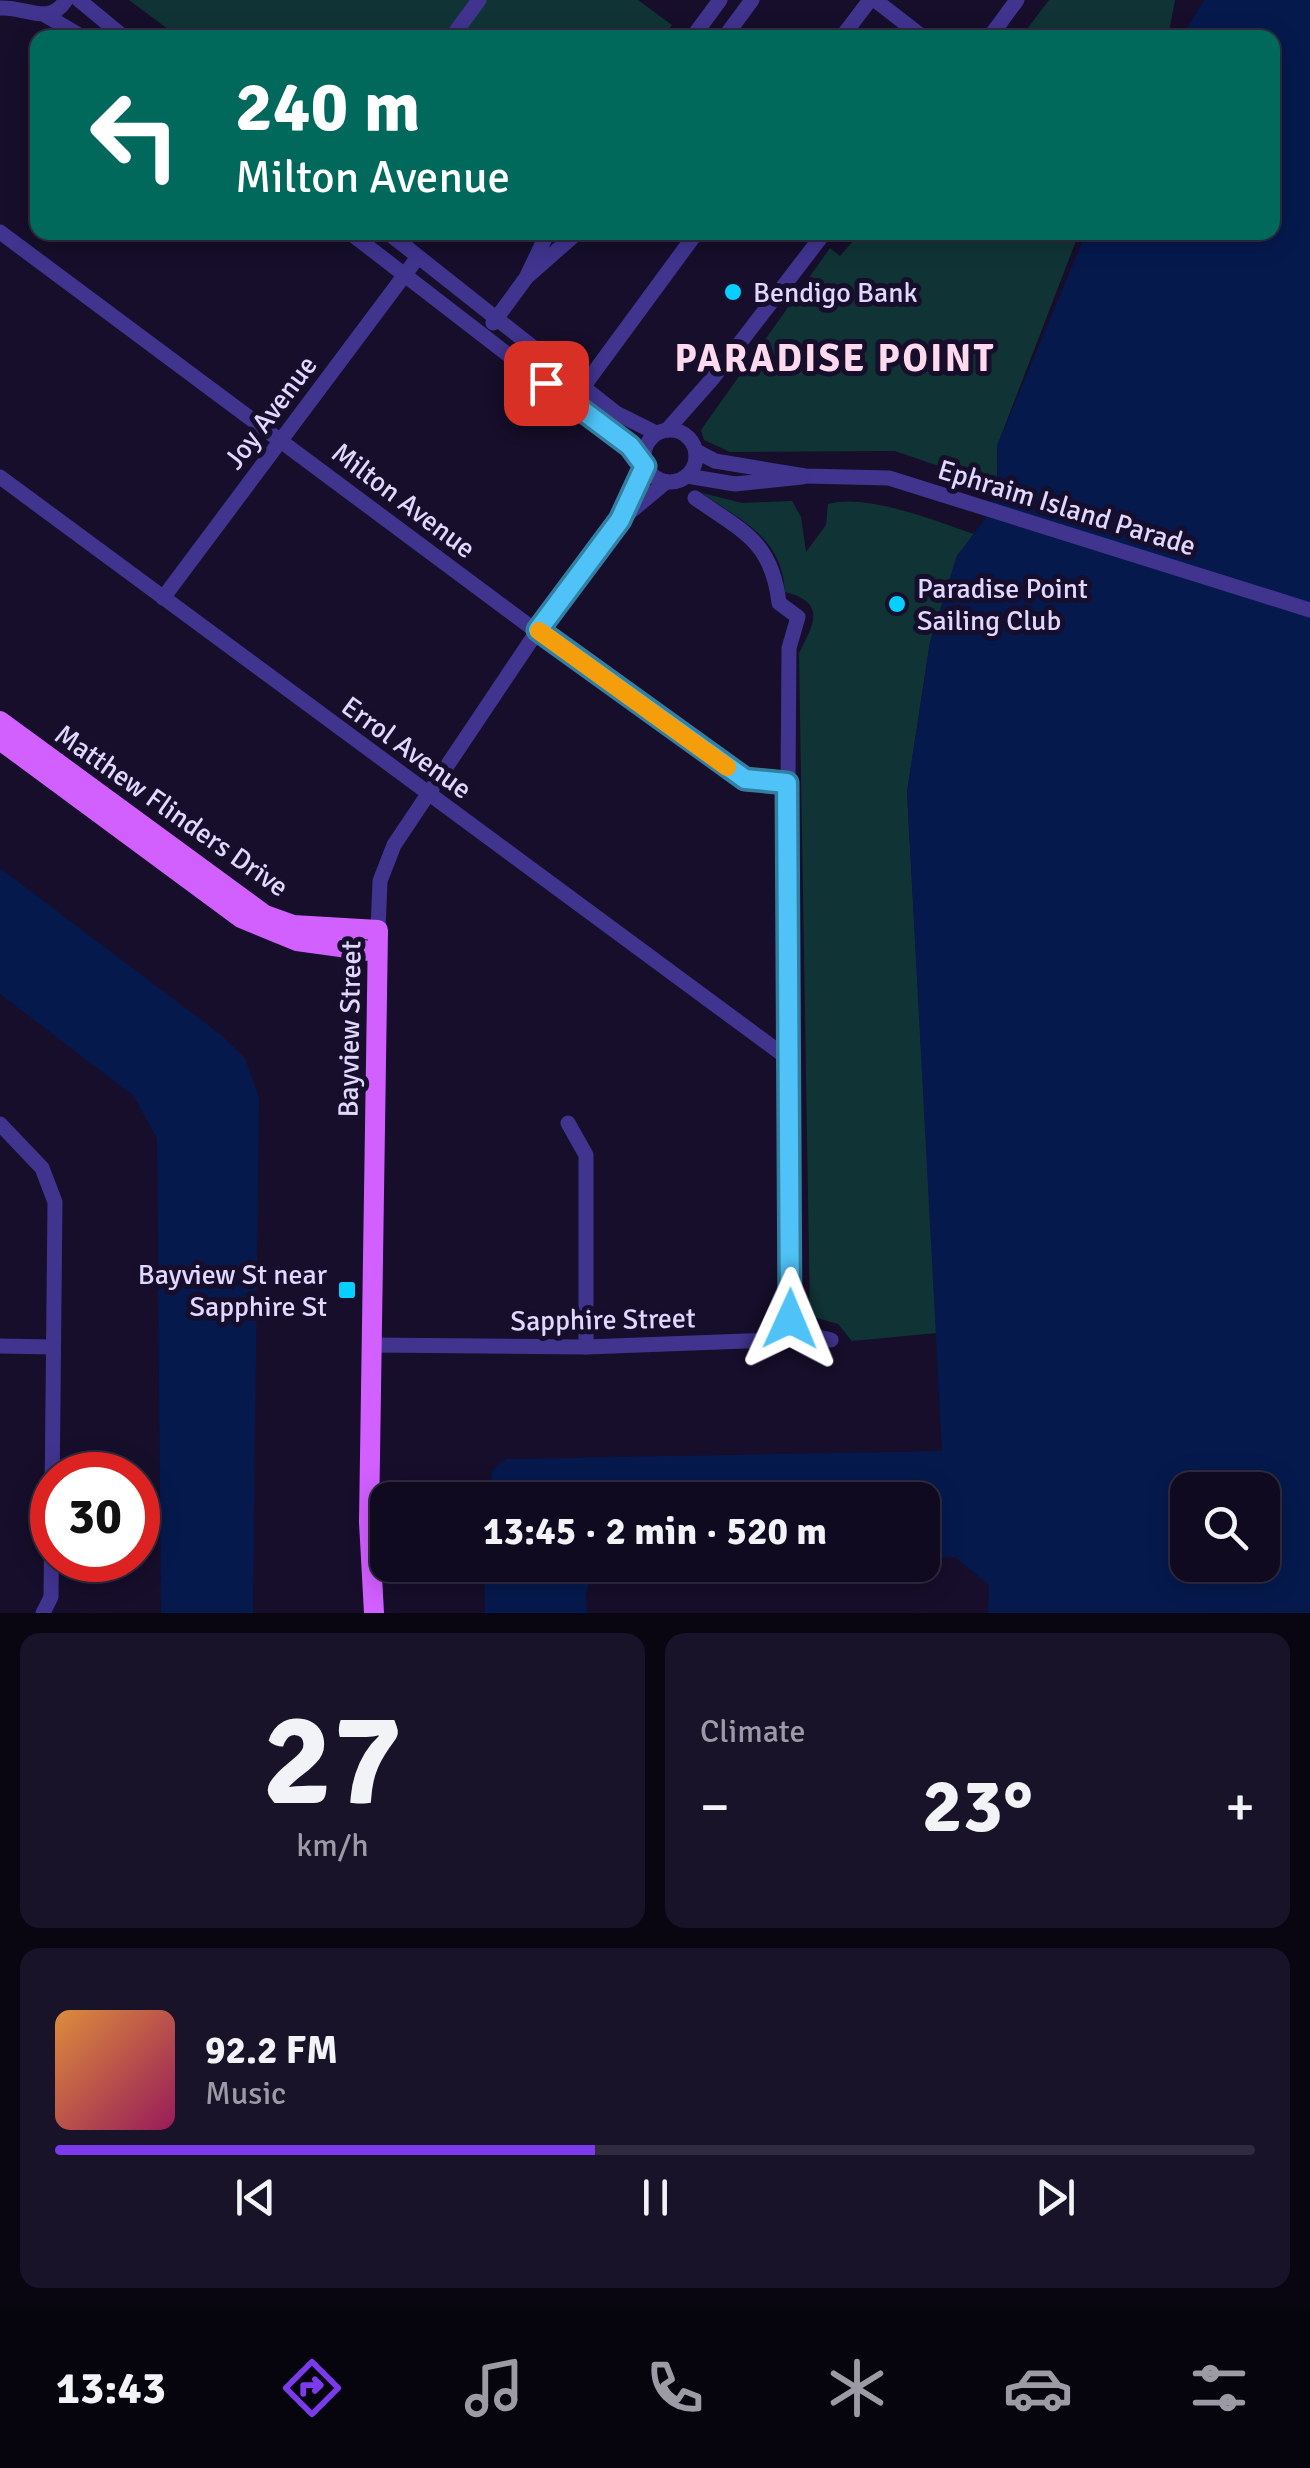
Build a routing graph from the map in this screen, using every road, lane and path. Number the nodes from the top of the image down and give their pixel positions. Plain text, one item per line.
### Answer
1 (66, 0) edge
2 (79, 0) edge
3 (479, 0) edge
4 (720, 0) edge
5 (752, 0) edge
6 (872, 0) edge
7 (1017, 0) edge
8 (24, 5) edge
9 (0, 8) edge
10 (45, 16) junction
11 (70, 30) edge
12 (115, 30) edge
13 (457, 30) edge
14 (698, 30) edge
15 (730, 30) edge
16 (848, 30) edge
17 (913, 30) edge
18 (995, 30) edge
19 (0, 232) edge
20 (359, 240) edge
21 (396, 240) edge
22 (544, 240) edge
23 (550, 240) edge
24 (570, 240) edge
25 (691, 240) edge
26 (819, 240) edge
27 (560, 251) junction
28 (418, 257) junction
29 (404, 276) junction
30 (526, 278) junction
31 (497, 318) junction
32 (484, 334) junction
33 (583, 387) junction
34 (699, 396) junction
35 (572, 402) junction
36 (662, 432) junction
37 (281, 439) junction
38 (692, 444) junction
39 (644, 462) junction
40 (687, 476) junction
41 (806, 476) junction
42 (0, 477) edge
43 (666, 482) junction
44 (695, 498) dead end
45 (620, 520) junction
46 (163, 598) junction
47 (1310, 610) edge
48 (538, 630) junction
49 (0, 721) edge
50 (0, 740) edge
51 (787, 783) junction
52 (428, 793) junction
53 (378, 930) junction
54 (377, 952) junction
55 (786, 1057) junction
56 (568, 1123) dead end
57 (0, 1124) edge
58 (782, 1328) junction
59 (830, 1340) dead end
60 (371, 1345) junction
61 (0, 1346) edge
62 (586, 1346) junction
63 (54, 1347) junction
64 (43, 1613) edge
65 (374, 1613) edge

1 - 10 street
2 - 12 street
3 - 13 street
4 - 14 street
5 - 15 street
6 - 16 street
6 - 17 street
7 - 18 street
8 - 9 street
8 - 10 street
10 - 11 street
19 - 37 street, Milton Avenue
20 - 29 street
21 - 28 street
22 - 30 street
23 - 27 street
24 - 27 street
25 - 33 street
26 - 34 street
27 - 30 street
28 - 29 street, Joy Avenue
28 - 31 street
29 - 32 street
29 - 37 street, Joy Avenue
30 - 31 street
31 - 32 street
31 - 33 street
32 - 35 street
33 - 35 street
33 - 36 street
34 - 36 street
34 - 38 street
35 - 39 street
36 - 38 street
36 - 39 street
37 - 46 street, Joy Avenue
37 - 48 street, Milton Avenue
38 - 40 street
38 - 41 street, Ephraim Island Parade
39 - 43 street
39 - 45 street, Bayview Street
40 - 41 street, Ephraim Island Parade
40 - 43 street
41 - 47 street, Ephraim Island Parade
42 - 46 street, Errol Avenue
43 - 45 street, Bayview Street
44 - 51 street
45 - 48 street, Bayview Street
46 - 52 street, Errol Avenue
48 - 51 street, Milton Avenue
48 - 52 street, Bayview Street
49 - 53 main road, Matthew Flinders Drive
50 - 54 main road, Matthew Flinders Drive
51 - 55 street
52 - 53 street, Bayview Street
52 - 55 street, Errol Avenue
53 - 54 main road, Bayview Street
54 - 60 main road, Bayview Street
55 - 58 street
56 - 62 street
57 - 63 street
58 - 59 street, Sapphire Street
58 - 62 street, Sapphire Street
60 - 62 street, Sapphire Street
60 - 65 main road, Bayview Street
61 - 63 street
63 - 64 street

